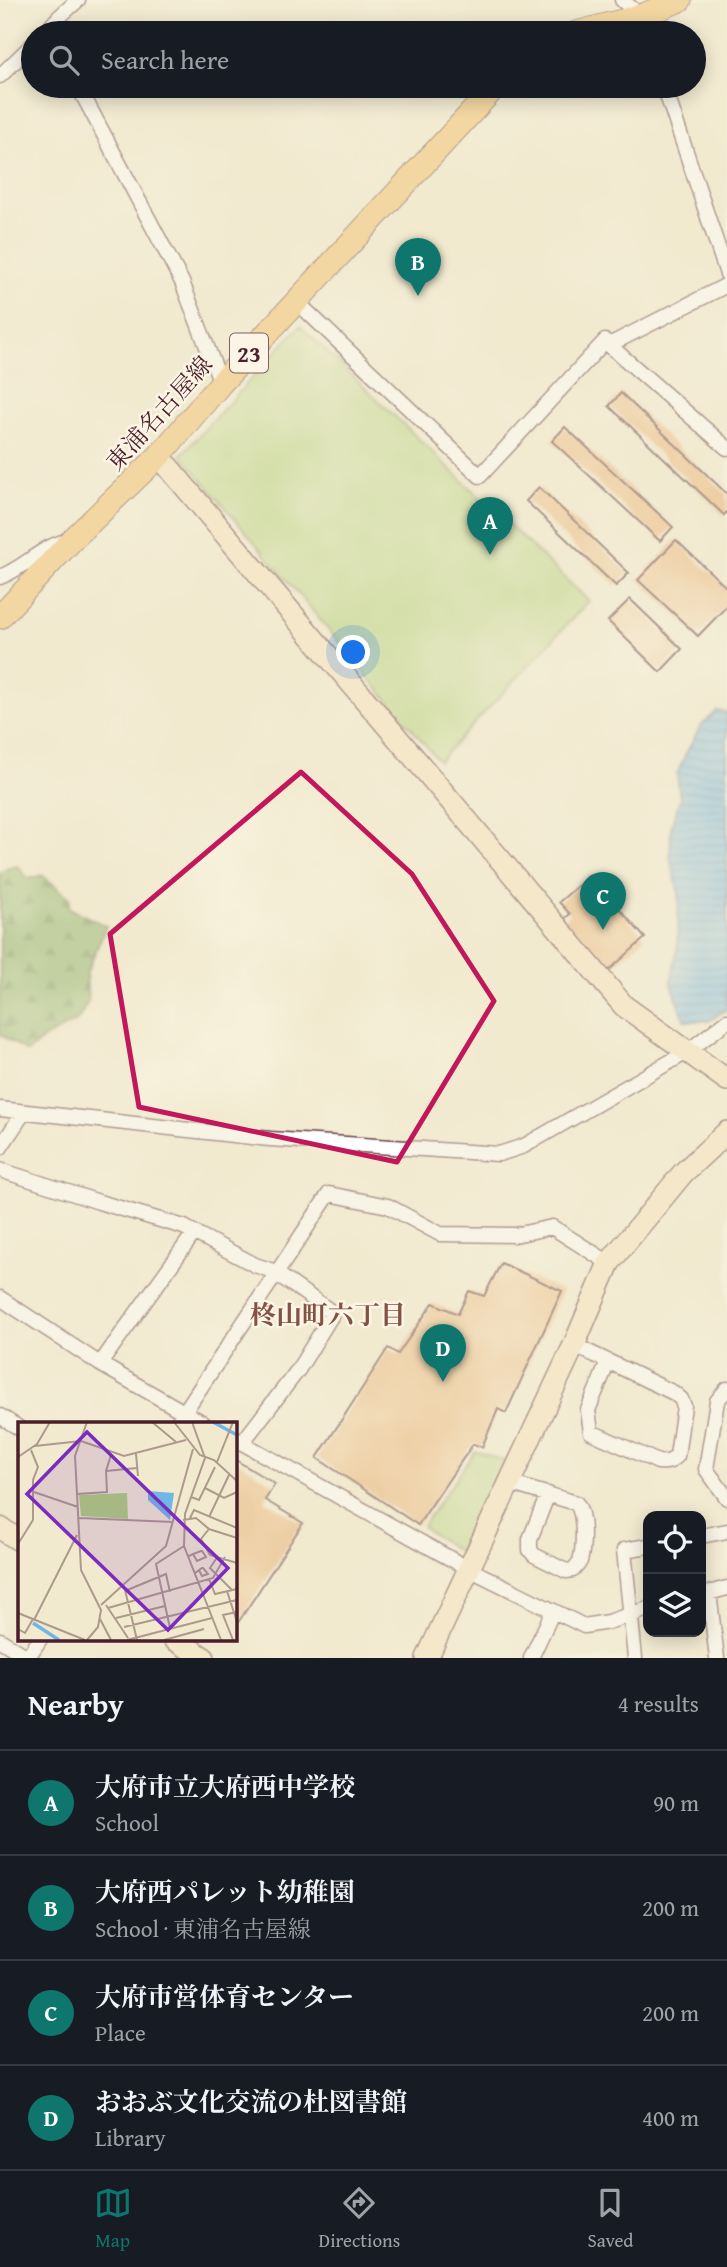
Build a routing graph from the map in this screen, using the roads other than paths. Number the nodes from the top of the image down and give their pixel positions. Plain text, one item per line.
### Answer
1 (78, 0) edge
2 (622, 0) edge
3 (680, 0) edge
4 (56, 21) edge
5 (640, 21) edge
6 (649, 21) edge
7 (21, 56) edge
8 (0, 76) edge
9 (84, 98) edge
10 (485, 98) edge
11 (668, 98) edge
12 (727, 274) edge
13 (727, 285) edge
14 (297, 302) junction
15 (609, 345) junction
16 (220, 383) junction
17 (727, 448) edge
18 (159, 456) junction
19 (73, 539) junction
20 (0, 577) edge
21 (0, 617) edge
22 (727, 1021) edge
23 (687, 1052) junction
24 (727, 1080) edge
25 (0, 1109) edge
26 (24, 1112) junction
27 (727, 1132) edge
28 (0, 1148) edge
29 (0, 1170) edge
30 (194, 1233) junction
31 (609, 1263) junction
32 (275, 1272) junction
33 (0, 1298) edge
34 (574, 1345) junction
35 (608, 1362) junction
36 (100, 1364) junction
37 (727, 1389) edge
38 (0, 1416) edge
39 (180, 1418) edge
40 (198, 1422) edge
41 (18, 1427) edge
42 (238, 1441) edge
43 (509, 1483) junction
44 (548, 1494) junction
45 (727, 1498) edge
46 (0, 1528) edge
47 (727, 1531) edge
48 (706, 1535) edge
49 (18, 1539) edge
50 (643, 1547) edge
51 (469, 1569) junction
52 (727, 1588) edge
53 (706, 1594) edge
54 (706, 1599) edge
55 (643, 1610) edge
56 (553, 1611) junction
57 (629, 1614) junction
58 (0, 1640) edge
59 (39, 1640) edge
60 (176, 1640) edge
61 (28, 1658) edge
62 (204, 1658) edge
63 (426, 1658) edge
64 (530, 1658) edge
65 (635, 1658) edge
66 (717, 1658) edge

1 - 4 street
2 - 5 street
3 - 6 main road
7 - 8 street
9 - 16 street
10 - 14 main road, 東浦名古屋線 / 23
11 - 12 street
13 - 15 street
14 - 15 street
14 - 16 main road, 東浦名古屋線 / 23
15 - 17 street
16 - 18 main road, 東浦名古屋線 / 23
18 - 19 main road, 東浦名古屋線 / 23
18 - 23 street
19 - 20 street
19 - 21 main road, 東浦名古屋線 / 23
22 - 23 street
23 - 24 street
23 - 26 street
25 - 26 street
26 - 28 street
27 - 31 street
29 - 30 street
30 - 32 street
30 - 36 street
31 - 32 street
31 - 34 street
32 - 39 street
32 - 42 street
33 - 36 street
34 - 35 street
34 - 43 street
35 - 35 street
36 - 39 street
37 - 45 street
38 - 41 street
39 - 40 street
42 - 51 street
43 - 44 street
43 - 51 street
44 - 44 street
46 - 49 street
47 - 48 street
50 - 57 street
51 - 56 street
51 - 63 street
52 - 53 street
54 - 66 street
55 - 57 street
56 - 57 street
56 - 64 street
57 - 65 street
58 - 61 street
59 - 61 street
60 - 62 street

